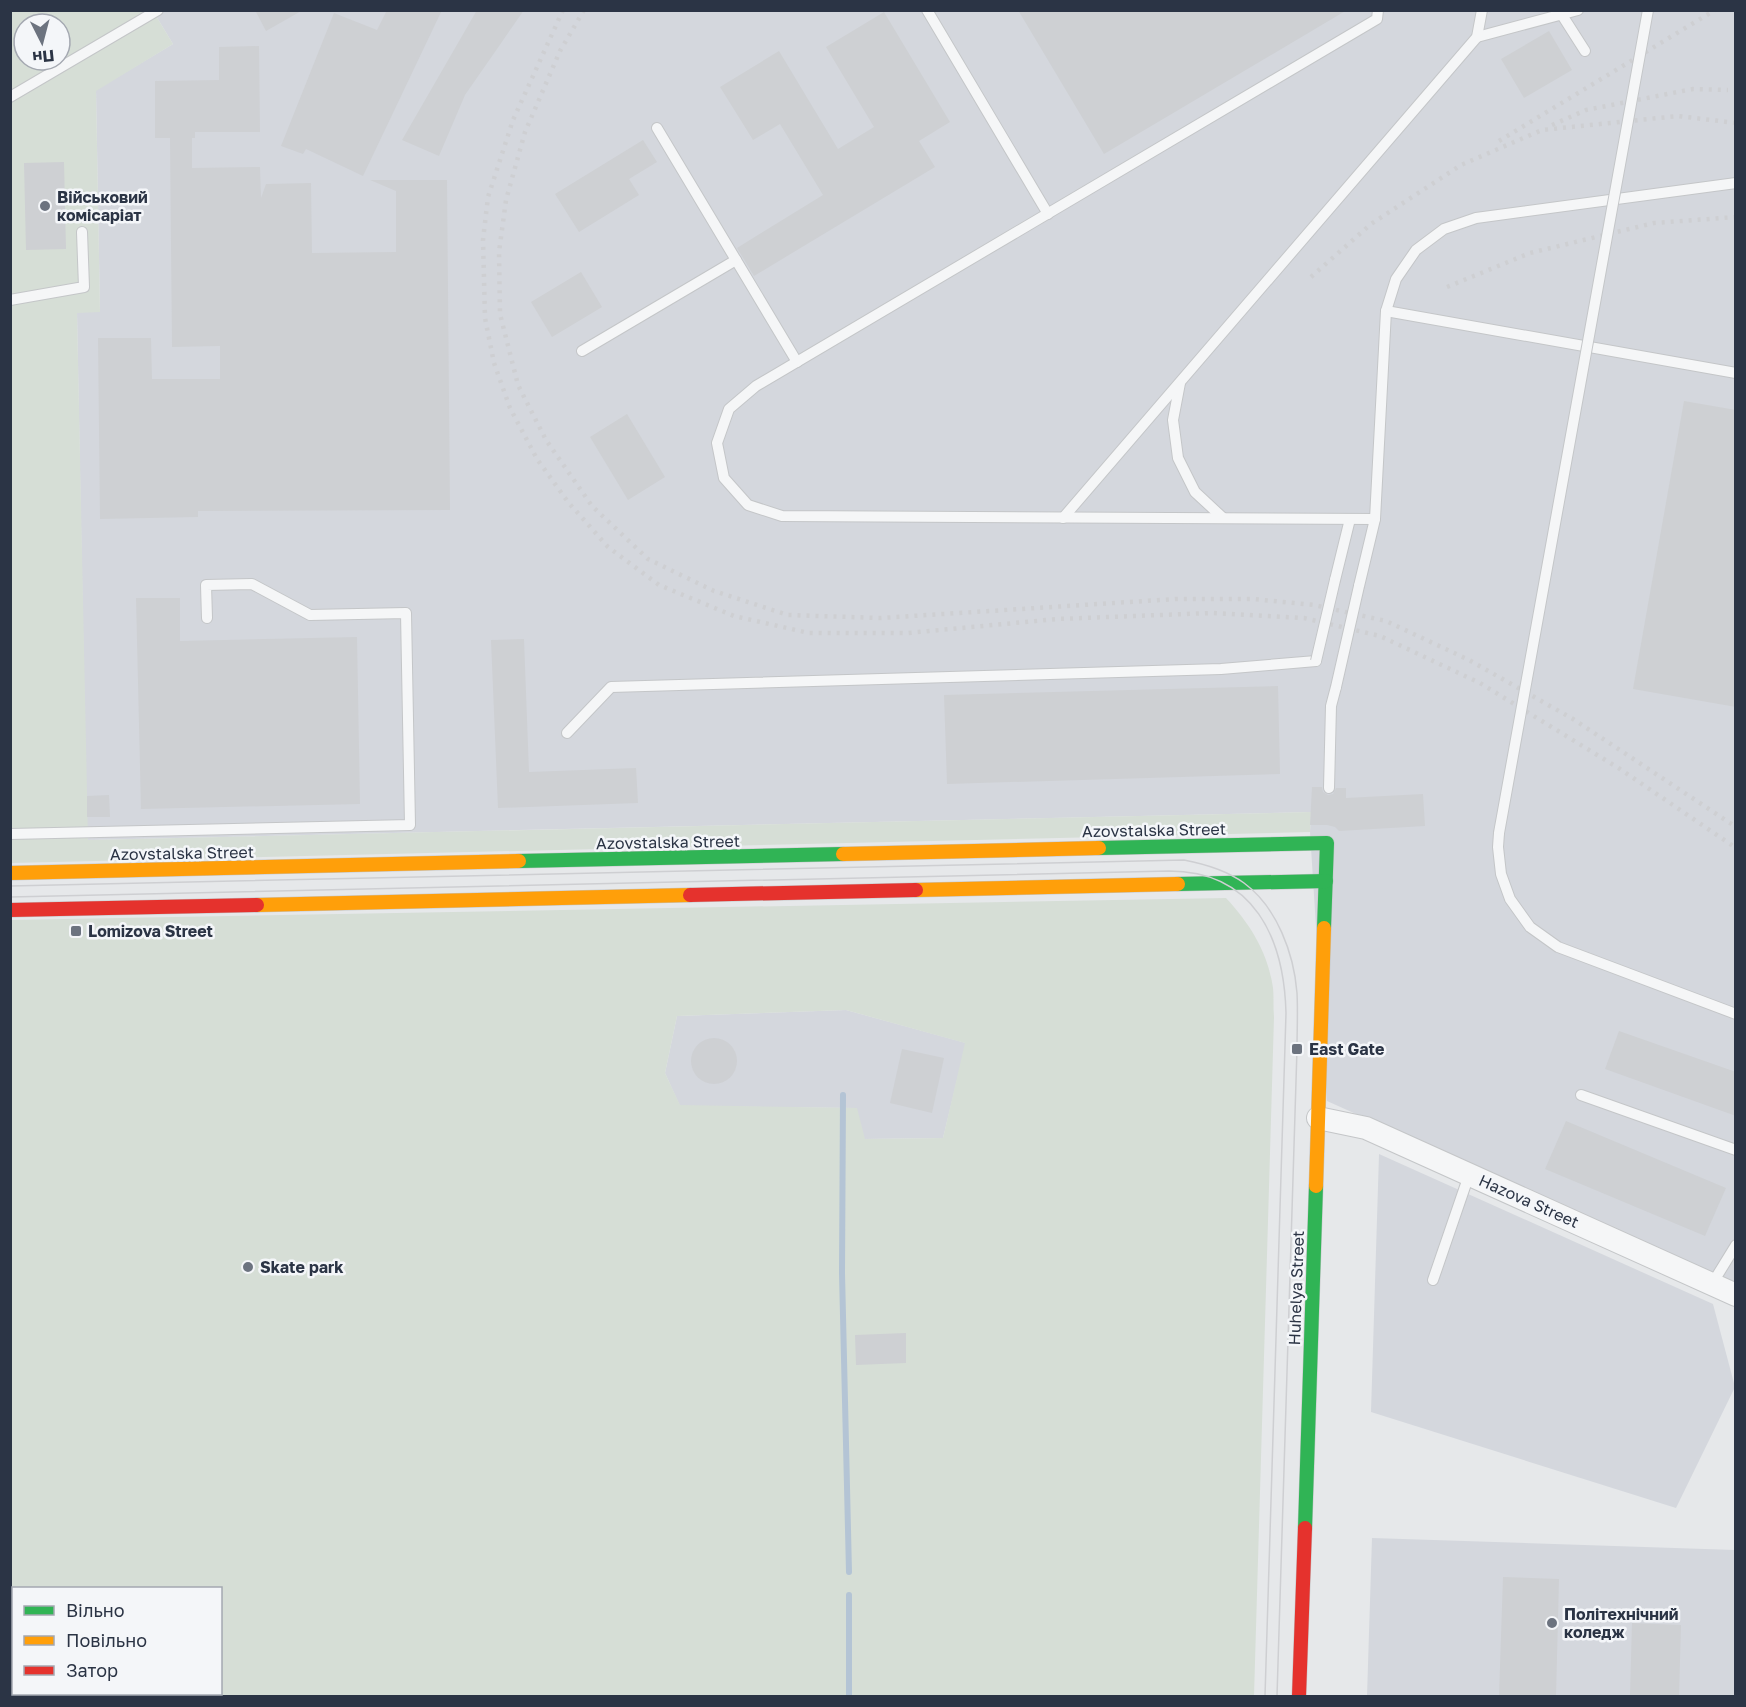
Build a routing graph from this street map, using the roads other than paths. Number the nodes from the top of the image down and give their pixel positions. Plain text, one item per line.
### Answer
1 (158, 10) edge
2 (927, 10) edge
3 (1378, 10) edge
4 (1482, 10) edge
5 (1578, 10) edge
6 (1648, 10) edge
7 (1562, 15) junction
8 (1478, 37) junction
9 (1585, 51) dead end
10 (10, 97) edge
11 (657, 128) dead end
12 (1736, 183) edge
13 (1048, 214) junction
14 (82, 232) dead end
15 (736, 260) junction
16 (10, 300) edge
17 (1386, 311) junction
18 (582, 351) dead end
19 (796, 362) junction
20 (1736, 373) edge
21 (1180, 382) junction
22 (1063, 518) junction
23 (1223, 518) junction
24 (1350, 519) junction
25 (1375, 519) junction
26 (207, 618) dead end
27 (567, 733) dead end
28 (1329, 788) dead end
29 (10, 834) edge
30 (1327, 837) joint
31 (10, 873) edge
32 (1326, 881) junction
33 (10, 909) edge
34 (1736, 1014) edge
35 (1581, 1095) dead end
36 (1318, 1118) junction
37 (1736, 1150) edge
38 (1469, 1174) junction
39 (1736, 1245) edge
40 (1433, 1280) dead end
41 (1712, 1284) junction
42 (1736, 1295) edge
43 (1299, 1696) edge

1 - 10 lane
2 - 13 lane
3 - 13 lane
4 - 8 lane
5 - 7 lane
6 - 34 lane, bridge
7 - 8 lane
7 - 9 lane
8 - 21 lane
11 - 15 lane
12 - 17 lane
13 - 19 lane
14 - 16 lane
15 - 18 lane
15 - 19 lane
17 - 20 lane
17 - 25 lane
19 - 22 lane
21 - 22 lane
21 - 23 lane
22 - 23 lane
23 - 24 lane
24 - 25 lane
24 - 27 lane, bridge
25 - 28 lane, bridge
26 - 29 lane
30 - 31 street, Azovstalska Street
30 - 32 street, Huhelya Street
32 - 33 street
32 - 36 street, Huhelya Street
35 - 37 lane
36 - 38 street, Hazova Street
36 - 43 street, Huhelya Street
38 - 40 lane
38 - 41 street, Hazova Street
39 - 41 lane
41 - 42 street, Hazova Street

